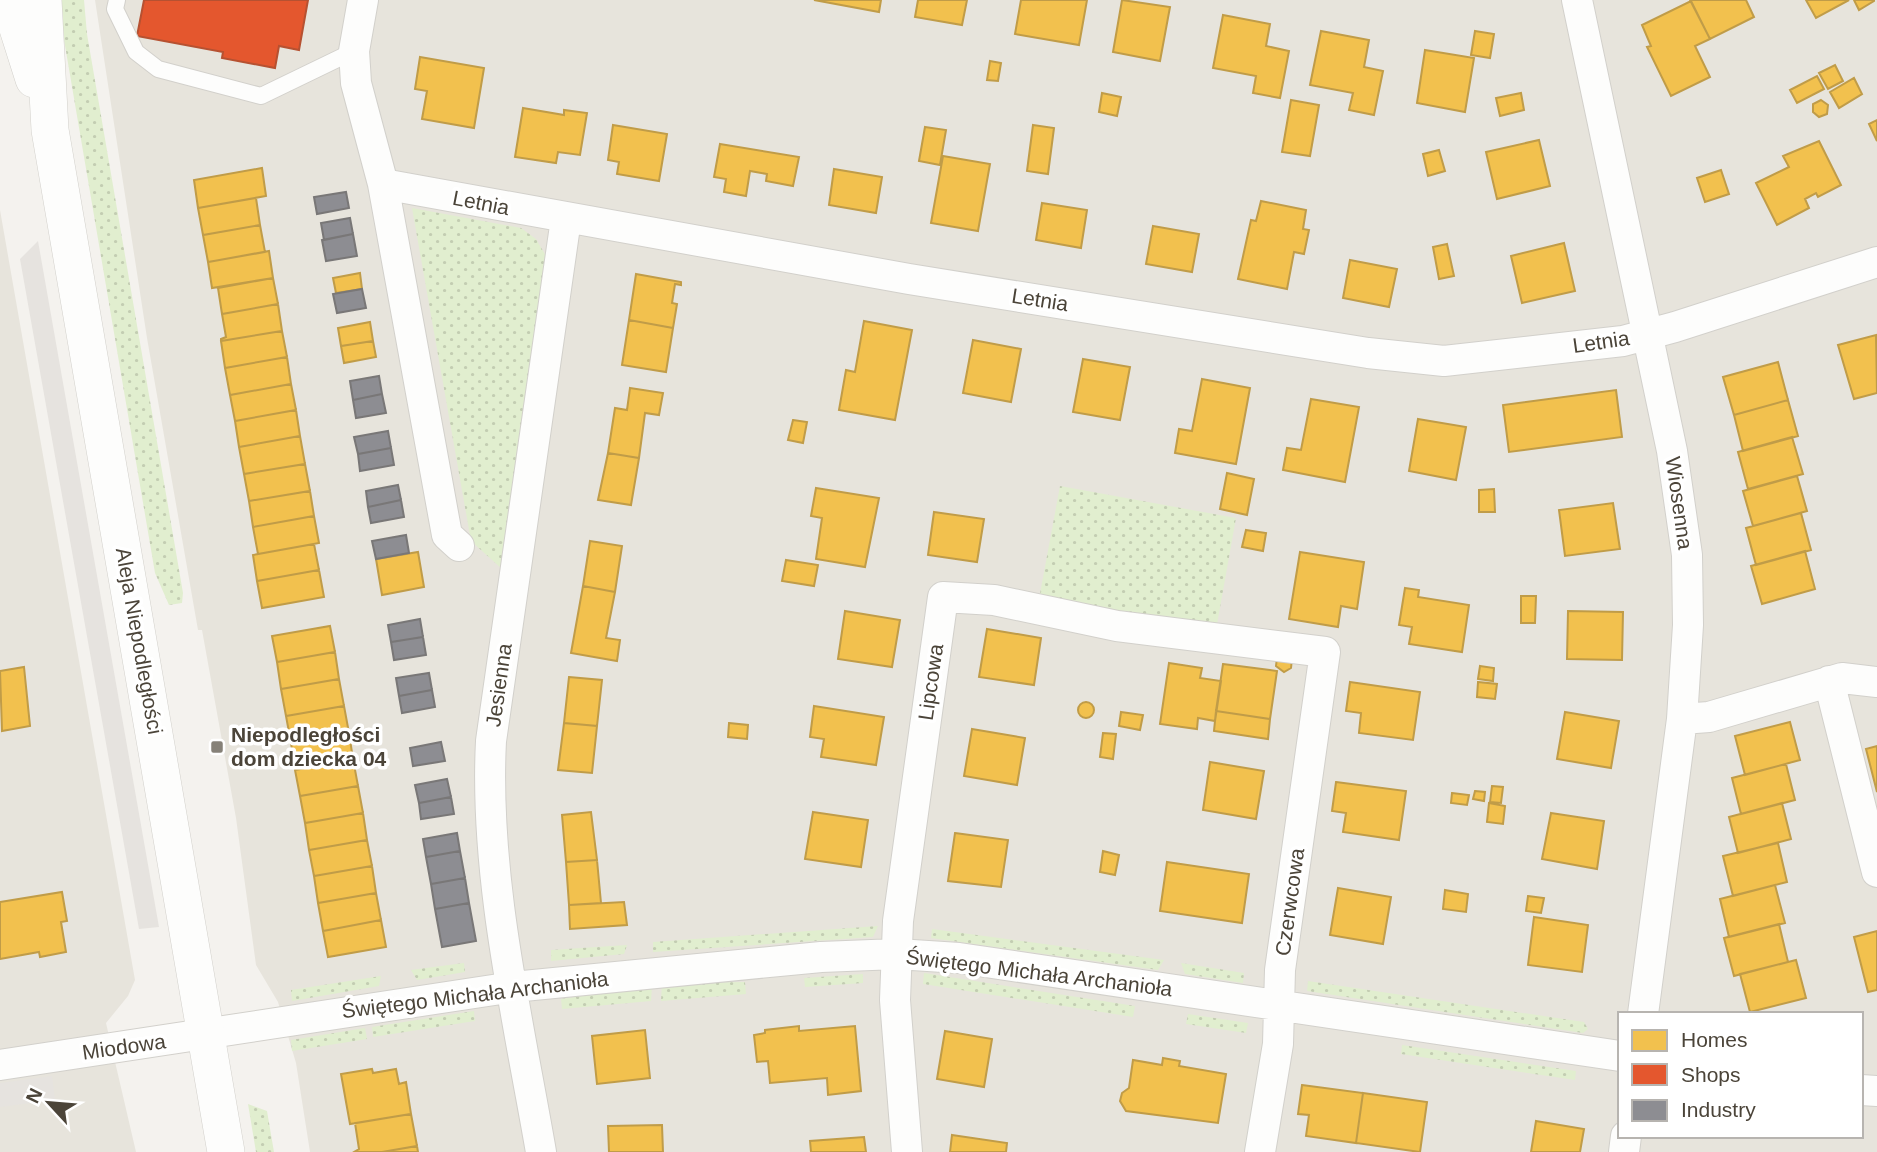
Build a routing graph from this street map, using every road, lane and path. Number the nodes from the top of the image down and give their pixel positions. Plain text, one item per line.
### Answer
1 (9, 0) edge
2 (43, 0) edge
3 (117, 0) edge
4 (363, 0) edge
5 (1577, 0) edge
6 (354, 51) junction
7 (50, 130) junction
8 (383, 184) junction
9 (566, 219) junction
10 (1877, 262) edge
11 (1647, 335) junction
12 (460, 546) dead end
13 (1325, 652) joint
14 (1829, 681) junction
15 (1877, 682) edge
16 (1682, 719) junction
17 (1877, 872) edge
18 (897, 954) junction
19 (513, 987) junction
20 (1279, 1006) junction
21 (1643, 1012) edge
22 (206, 1035) junction
23 (1618, 1056) edge
24 (0, 1065) edge
25 (226, 1152) edge
26 (541, 1152) edge
27 (907, 1152) edge
28 (1260, 1152) edge

1 - 7 street, Aleja Niepodległości
2 - 7 street, Aleja Niepodległości
3 - 6 lane
4 - 6 street
5 - 11 street, Wiosenna
6 - 8 street
7 - 22 street, Aleja Niepodległości
8 - 9 street, Letnia
8 - 12 street
9 - 11 street, Letnia
9 - 19 street, Jesienna
10 - 11 street, Letnia
11 - 16 street, Wiosenna
13 - 18 street, Lipcowa
13 - 20 street, Czerwcowa
14 - 15 street
14 - 16 street
14 - 17 street
16 - 21 street, Wiosenna
18 - 19 street, Świętego Michała Archanioła
18 - 20 street, Świętego Michała Archanioła
18 - 27 street, Lipcowa
19 - 22 street, Świętego Michała Archanioła
19 - 26 street, Jesienna
20 - 23 street, Świętego Michała Archanioła
20 - 28 street, Czerwcowa
22 - 24 street, Miodowa
22 - 25 street, Aleja Niepodległości

